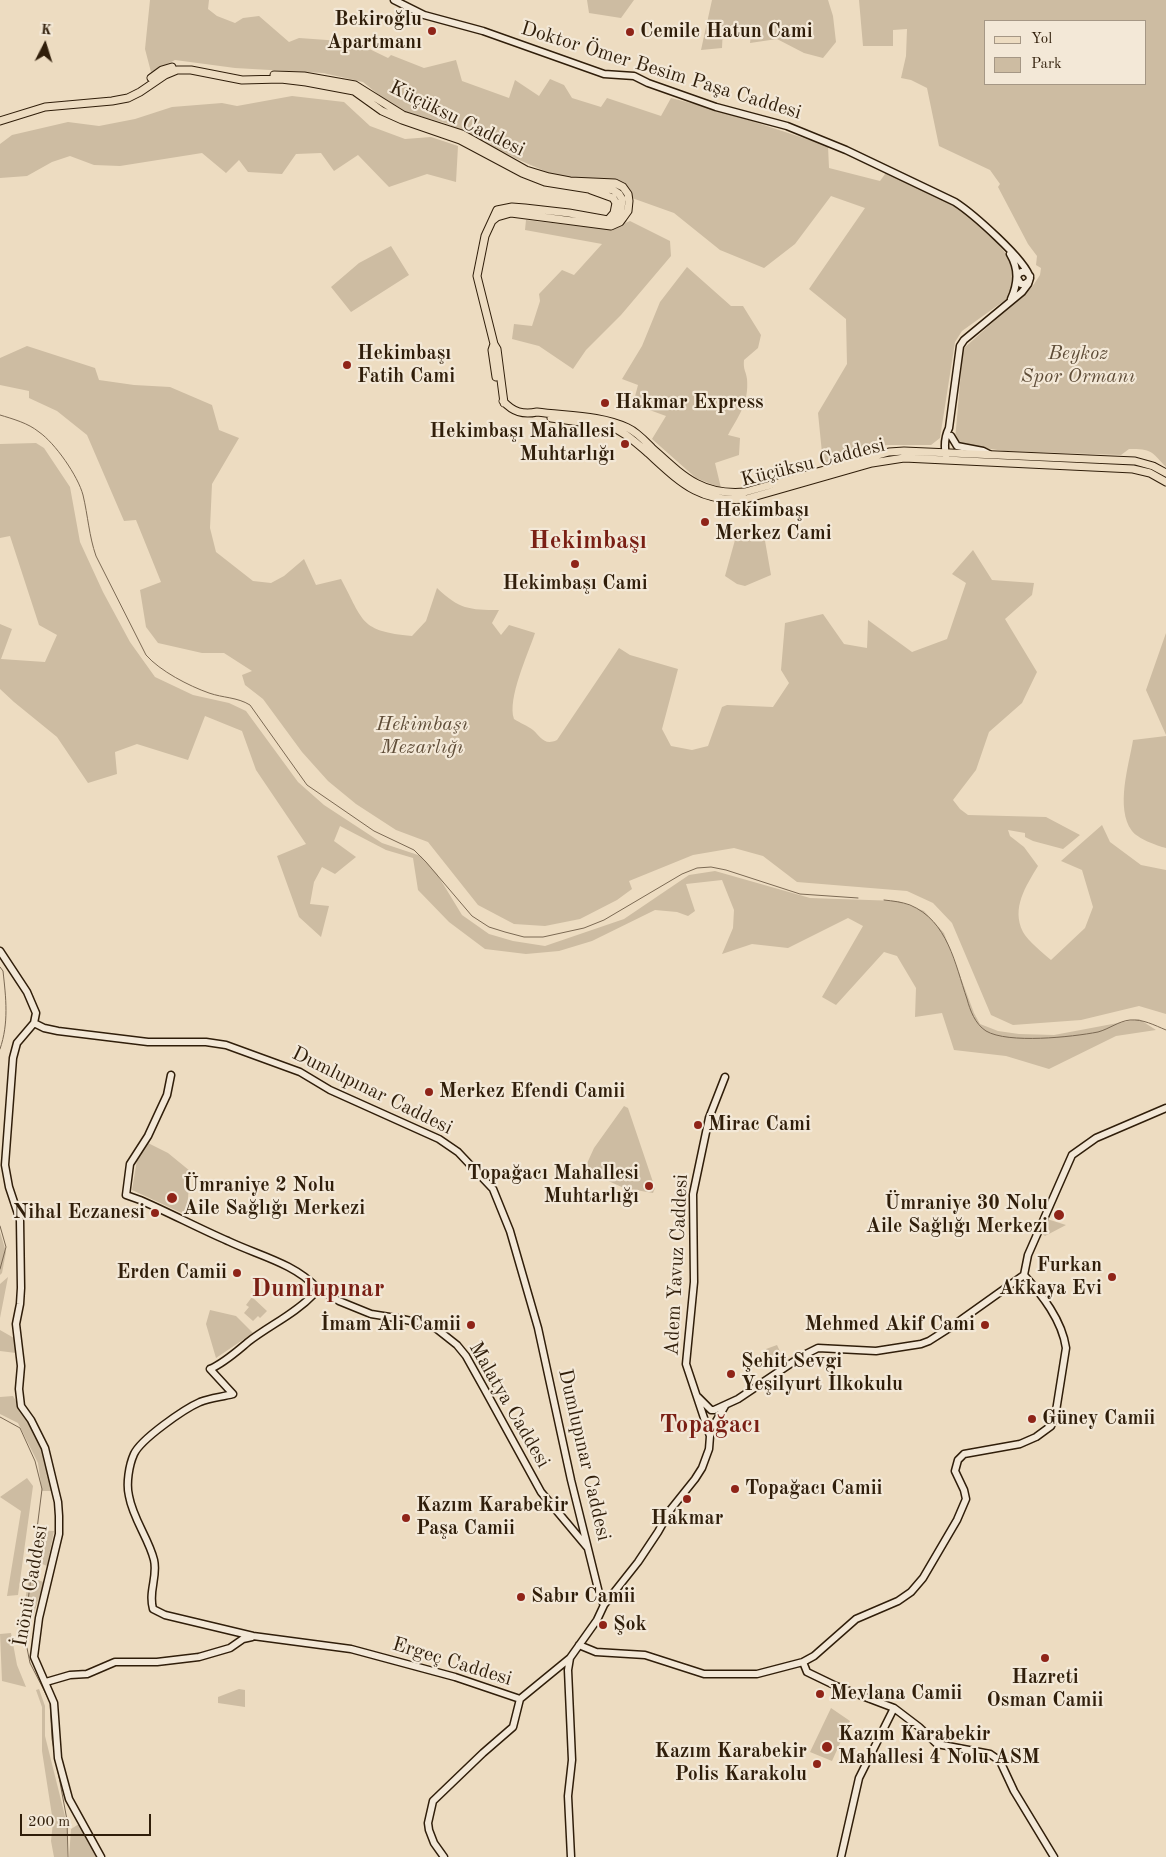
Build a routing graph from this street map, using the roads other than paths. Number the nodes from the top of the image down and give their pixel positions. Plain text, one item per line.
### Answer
1 (394, 0) edge
2 (0, 120) edge
3 (492, 221) junction
4 (1005, 246) junction
5 (1017, 278) junction
6 (1029, 278) junction
7 (1010, 301) junction
8 (948, 435) junction
9 (929, 452) junction
10 (993, 456) junction
11 (946, 457) junction
12 (1033, 461) junction
13 (833, 471) junction
14 (1166, 473) edge
15 (1166, 482) edge
16 (0, 951) edge
17 (34, 1023) junction
18 (171, 1074) dead end
19 (725, 1077) dead end
20 (1166, 1108) edge
21 (1024, 1275) junction
22 (317, 1291) junction
23 (698, 1397) junction
24 (726, 1406) junction
25 (712, 1410) junction
26 (705, 1419) junction
27 (716, 1421) junction
28 (710, 1436) junction
29 (590, 1550) junction
30 (604, 1605) junction
31 (254, 1636) junction
32 (579, 1645) junction
33 (570, 1658) junction
34 (803, 1662) junction
35 (46, 1682) junction
36 (520, 1699) junction
37 (894, 1708) junction
38 (101, 1857) edge
39 (444, 1857) edge
40 (571, 1857) edge
41 (842, 1857) edge
42 (1054, 1857) edge

1 - 4 street, Doktor Ömer Besim Paşa Caddesi
2 - 3 main road, Küçüksu Caddesi
2 - 3 main road, Küçüksu Caddesi
3 - 13 main road, Küçüksu Caddesi
4 - 5 street
4 - 6 street, Doktor Ömer Besim Paşa Caddesi
5 - 6 street
5 - 7 street
6 - 7 street
7 - 8 street
8 - 9 street
8 - 10 street
8 - 11 street
9 - 11 main road, Küçüksu Caddesi
9 - 13 main road, Küçüksu Caddesi
10 - 11 main road, Küçüksu Caddesi
10 - 12 main road, Küçüksu Caddesi
11 - 12 main road, Küçüksu Caddesi
11 - 13 main road, Küçüksu Caddesi
12 - 14 main road, Küçüksu Caddesi
12 - 15 main road, Küçüksu Caddesi
16 - 17 street
17 - 29 street, Dumlupınar Caddesi
17 - 35 street, İnönü Caddesi
18 - 22 street, Malatya Caddesi
19 - 23 street, Adem Yavuz Caddesi
20 - 21 street
21 - 24 street
21 - 34 street
22 - 29 street, Malatya Caddesi
22 - 31 street, Ergeç Caddesi
23 - 25 street, Adem Yavuz Caddesi
23 - 26 street, Adem Yavuz Caddesi
24 - 25 street
24 - 27 street, Adem Yavuz Caddesi
25 - 26 street
25 - 27 street
26 - 27 street
26 - 28 street, Adem Yavuz Caddesi
27 - 28 street, Adem Yavuz Caddesi
28 - 30 street, Adem Yavuz Caddesi
29 - 30 street, Dumlupınar Caddesi
30 - 32 street, Adem Yavuz Caddesi
31 - 35 street
31 - 36 street, Ergeç Caddesi
32 - 33 street, Adem Yavuz Caddesi
32 - 34 street
33 - 36 street, Ergeç Caddesi
33 - 40 street
34 - 37 street
35 - 38 street, İnönü Caddesi
36 - 39 street
37 - 41 street
37 - 42 street

